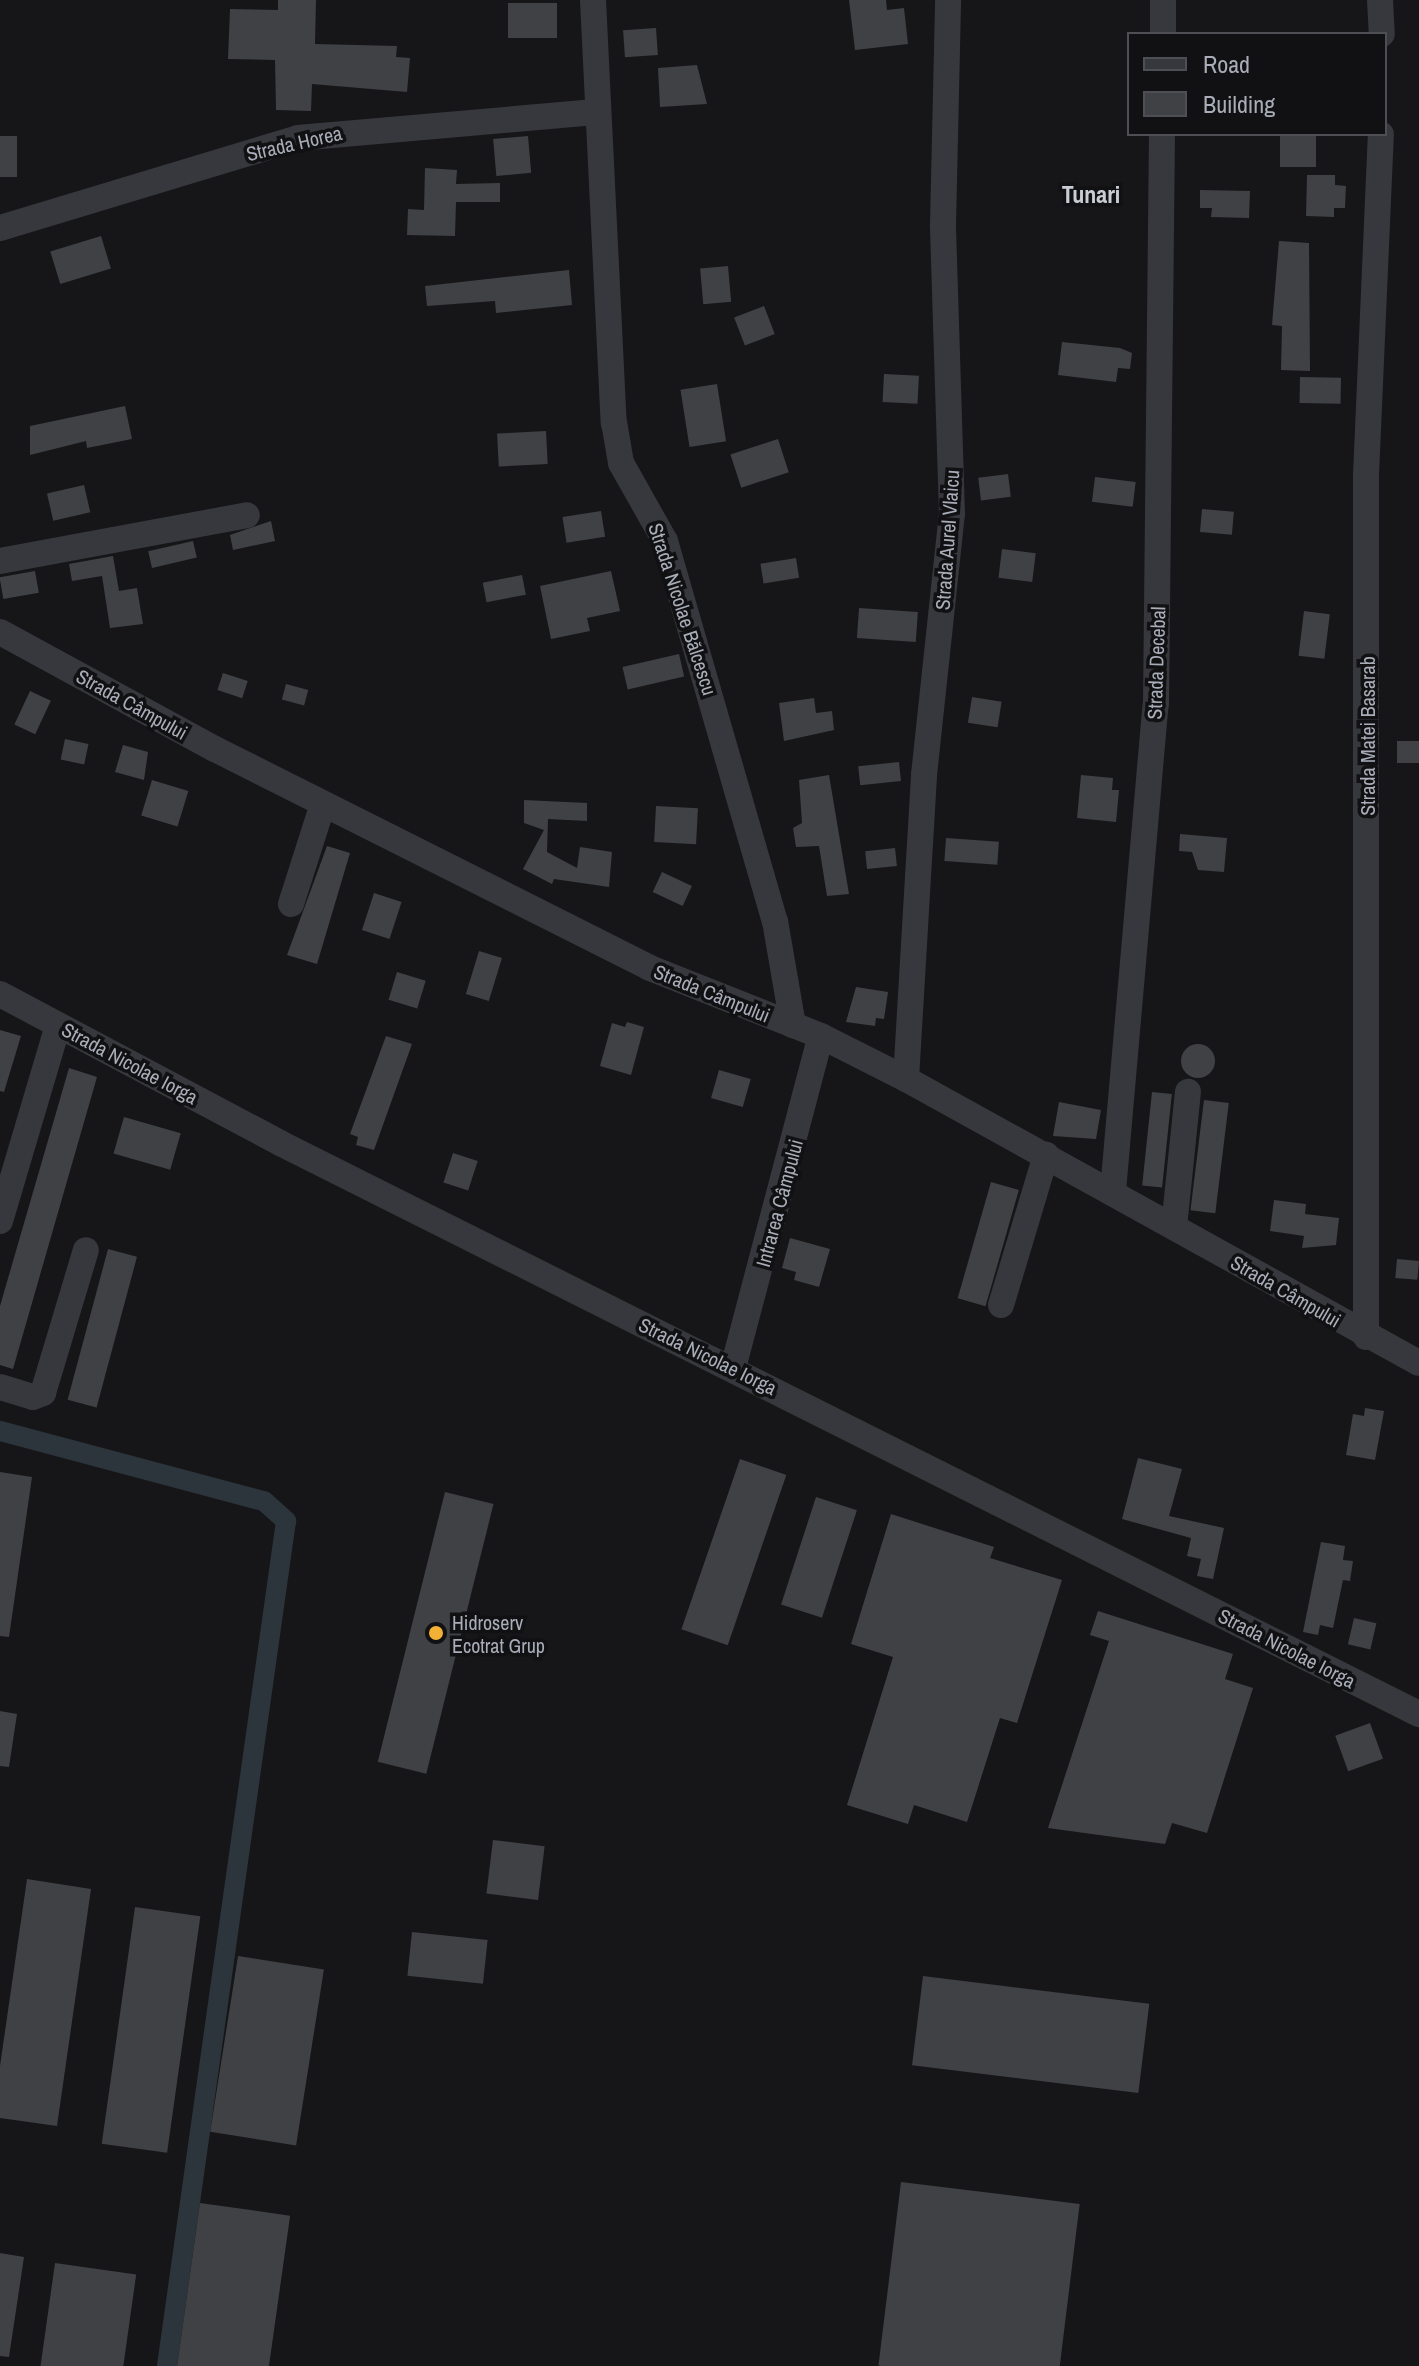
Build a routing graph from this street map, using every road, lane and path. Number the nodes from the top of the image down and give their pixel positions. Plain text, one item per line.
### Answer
1 (593, 0) edge
2 (948, 0) edge
3 (1163, 0) edge
4 (1380, 0) edge
5 (1163, 32) edge
6 (1382, 32) edge
7 (598, 112) junction
8 (1162, 136) edge
9 (1381, 136) edge
10 (0, 228) edge
11 (247, 515) dead end
12 (0, 561) edge
13 (0, 632) edge
14 (323, 804) junction
15 (291, 904) dead end
16 (0, 994) edge
17 (58, 1025) junction
18 (793, 1025) junction
19 (821, 1036) junction
20 (906, 1079) junction
21 (1188, 1092) dead end
22 (1046, 1155) junction
23 (1113, 1191) junction
24 (0, 1221) edge
25 (1174, 1227) junction
26 (86, 1250) dead end
27 (1001, 1305) dead end
28 (1366, 1337) junction
29 (1419, 1363) edge
30 (733, 1368) junction
31 (0, 1387) edge
32 (1419, 1714) edge

1 - 7 street, Strada Nicolae Bălcescu
2 - 20 street, Strada Aurel Vlaicu
3 - 5 street
4 - 6 street
7 - 10 street, Strada Horea
7 - 18 street, Strada Nicolae Bălcescu
8 - 23 street, Strada Decebal
9 - 28 street, Strada Matei Basarab
11 - 12 street
13 - 14 street, Strada Câmpului
14 - 15 street
14 - 18 street, Strada Câmpului
16 - 17 street, Strada Nicolae Iorga
17 - 24 street
17 - 30 street, Strada Nicolae Iorga
18 - 19 street, Strada Câmpului
19 - 20 street, Strada Câmpului
19 - 30 street, Intrarea Câmpului
20 - 22 street, Strada Câmpului
21 - 25 street
22 - 23 street, Strada Câmpului
22 - 27 street
23 - 25 street, Strada Câmpului
25 - 28 street, Strada Câmpului
26 - 31 street
28 - 29 street, Strada Câmpului
30 - 32 street, Strada Nicolae Iorga

